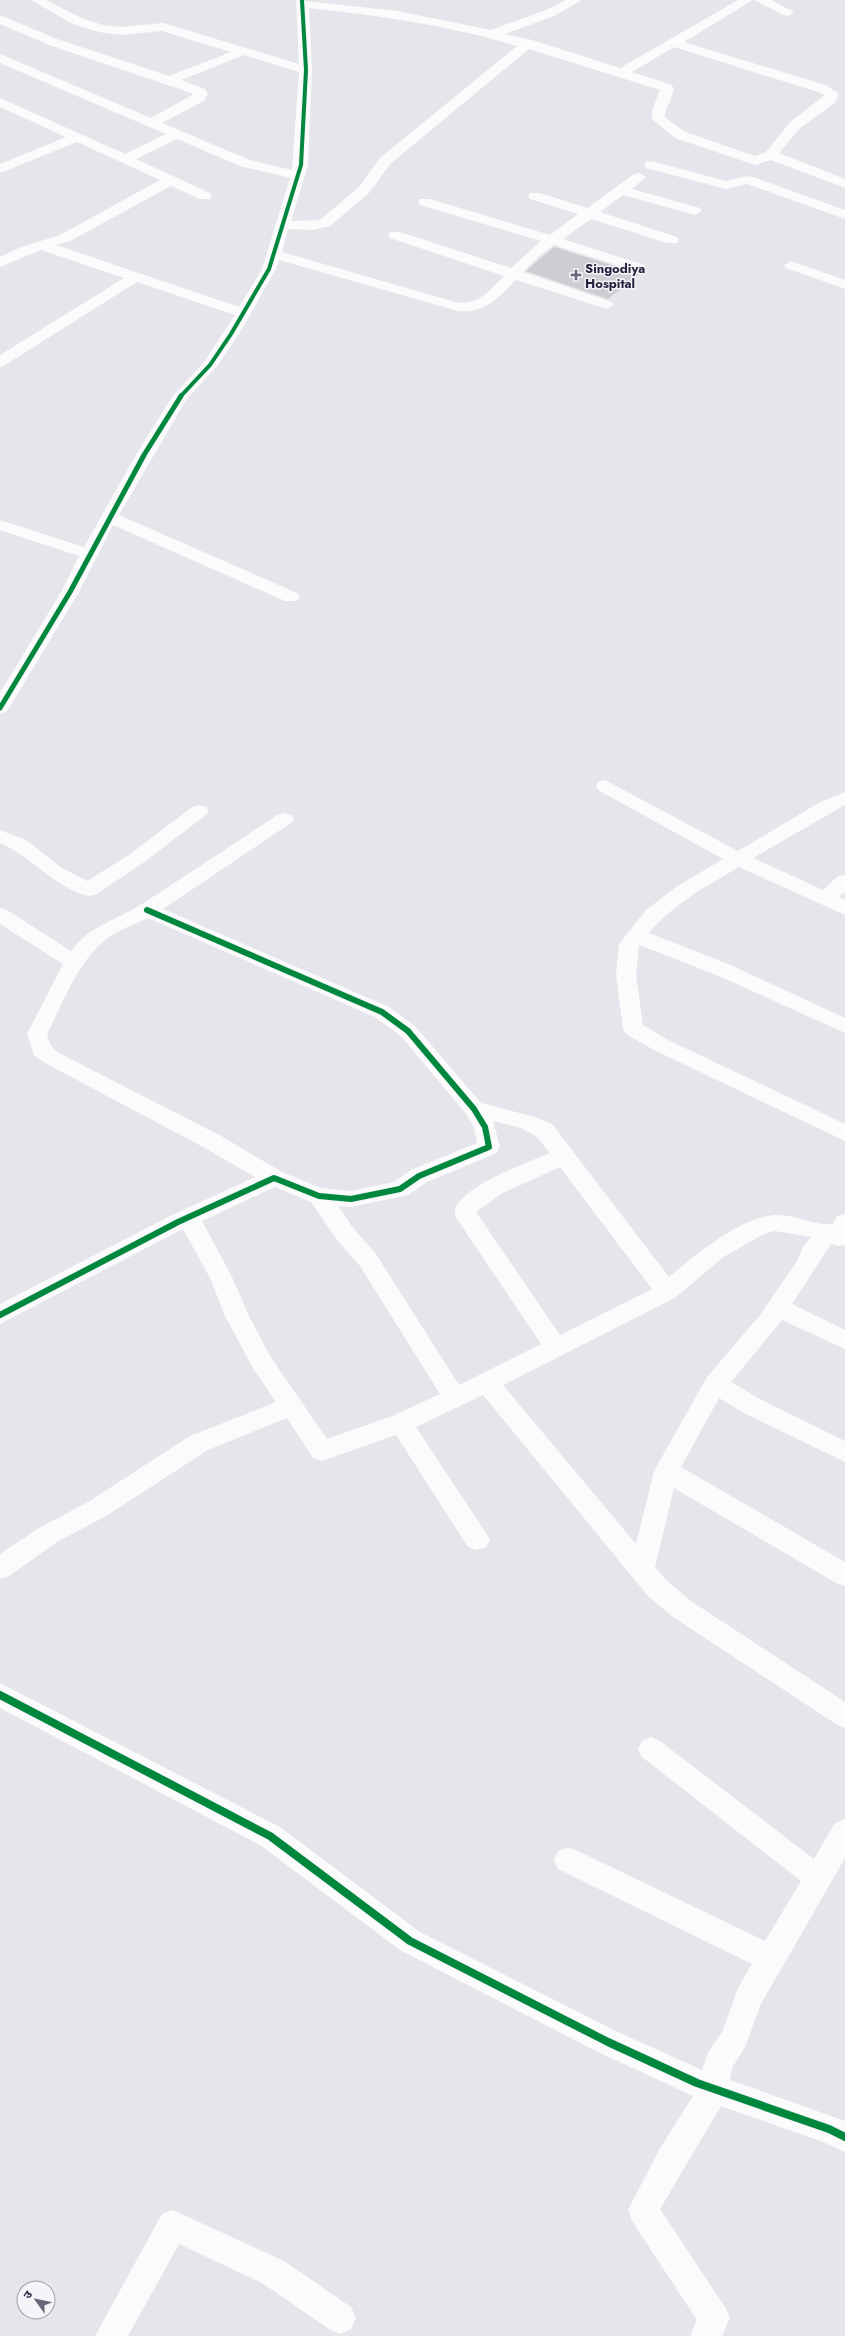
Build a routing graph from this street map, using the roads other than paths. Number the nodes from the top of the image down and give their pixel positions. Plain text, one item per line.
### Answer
1 (37, 0) edge
2 (576, 0) edge
3 (747, 0) edge
4 (760, 0) edge
5 (302, 2) edge
6 (788, 12) dead end
7 (0, 19) edge
8 (492, 34) junction
9 (528, 43) junction
10 (674, 43) junction
11 (244, 51) junction
12 (0, 58) edge
13 (306, 70) junction
14 (622, 72) junction
15 (170, 80) junction
16 (0, 102) edge
17 (151, 123) junction
18 (176, 134) junction
19 (78, 138) junction
20 (770, 155) junction
21 (125, 159) junction
22 (651, 165) dead end
23 (0, 170) edge
24 (298, 176) junction
25 (639, 177) dead end
26 (171, 180) junction
27 (845, 184) edge
28 (620, 190) junction
29 (205, 196) dead end
30 (535, 196) dead end
31 (425, 202) dead end
32 (695, 211) dead end
33 (588, 214) junction
34 (845, 216) edge
35 (283, 225) junction
36 (395, 235) dead end
37 (553, 240) junction
38 (672, 240) dead end
39 (40, 246) junction
40 (274, 254) junction
41 (0, 263) edge
42 (791, 265) dead end
43 (639, 268) dead end
44 (514, 273) junction
45 (135, 277) junction
46 (845, 285) edge
47 (607, 305) dead end
48 (243, 313) junction
49 (0, 362) edge
50 (109, 517) junction
51 (0, 525) edge
52 (89, 554) junction
53 (291, 597) dead end
54 (0, 708) edge
55 (605, 786) dead end
56 (845, 798) edge
57 (836, 810) edge
58 (199, 811) dead end
59 (284, 819) dead end
60 (0, 836) edge
61 (738, 859) junction
62 (845, 881) edge
63 (825, 899) junction
64 (845, 908) edge
65 (147, 910) junction
66 (0, 915) edge
67 (636, 936) junction
68 (74, 962) junction
69 (845, 1026) edge
70 (474, 1109) junction
71 (845, 1133) edge
72 (564, 1156) junction
73 (274, 1178) junction
74 (319, 1196) junction
75 (189, 1218) junction
76 (839, 1232) edge
77 (667, 1292) junction
78 (777, 1307) junction
79 (0, 1315) edge
80 (845, 1340) edge
81 (556, 1348) junction
82 (488, 1382) junction
83 (715, 1384) junction
84 (455, 1398) junction
85 (292, 1406) junction
86 (402, 1423) junction
87 (845, 1452) edge
88 (666, 1471) junction
89 (477, 1540) dead end
90 (0, 1568) edge
91 (642, 1570) junction
92 (845, 1574) edge
93 (0, 1695) edge
94 (845, 1716) edge
95 (651, 1750) dead end
96 (845, 1832) edge
97 (568, 1860) dead end
98 (818, 1878) junction
99 (772, 1959) junction
100 (714, 2089) junction
101 (845, 2137) edge
102 (340, 2318) dead end
103 (111, 2336) edge
104 (706, 2336) edge

1 - 11 street
2 - 8 street
3 - 10 street
4 - 6 street
5 - 8 street
5 - 13 street
7 - 15 street
8 - 9 street
9 - 14 street
9 - 35 street
10 - 14 street
10 - 20 street
11 - 13 street
11 - 15 street
12 - 17 street
13 - 24 street
14 - 20 street
15 - 17 street
16 - 19 street
17 - 18 street
18 - 21 street
18 - 24 street
19 - 21 street
19 - 23 street
20 - 27 street
21 - 26 street
22 - 34 street
24 - 35 street
25 - 28 street
26 - 29 street
26 - 39 street
28 - 32 street
28 - 33 street
30 - 33 street
31 - 37 street
33 - 37 street
33 - 38 street
35 - 40 street
36 - 44 street
37 - 43 street
37 - 44 street
39 - 41 street
39 - 45 street
40 - 44 street
40 - 48 street
42 - 46 street
44 - 47 street
45 - 48 street
45 - 49 street
48 - 50 street
50 - 52 street
50 - 53 street
51 - 52 street
52 - 54 street
55 - 61 street
56 - 57 street
57 - 61 street
58 - 60 street
59 - 65 street
61 - 63 street
61 - 67 street
62 - 63 street
63 - 64 street
65 - 68 street
65 - 70 street
66 - 68 street
67 - 69 street
67 - 71 street
68 - 73 street
70 - 72 street
70 - 74 street
72 - 77 street
72 - 81 street
73 - 74 street
73 - 75 street
74 - 84 street
75 - 79 street
75 - 85 street
76 - 77 street
76 - 78 street
77 - 81 street
78 - 80 street
78 - 83 street
81 - 82 street
82 - 84 street
82 - 91 street
83 - 87 street
83 - 88 street
84 - 86 street
85 - 86 street
85 - 90 street
86 - 89 street
88 - 91 street
88 - 92 street
91 - 94 street
93 - 100 street
95 - 98 street
96 - 98 street
97 - 99 street
98 - 99 street
99 - 100 street
100 - 101 street
100 - 104 street
102 - 103 street

